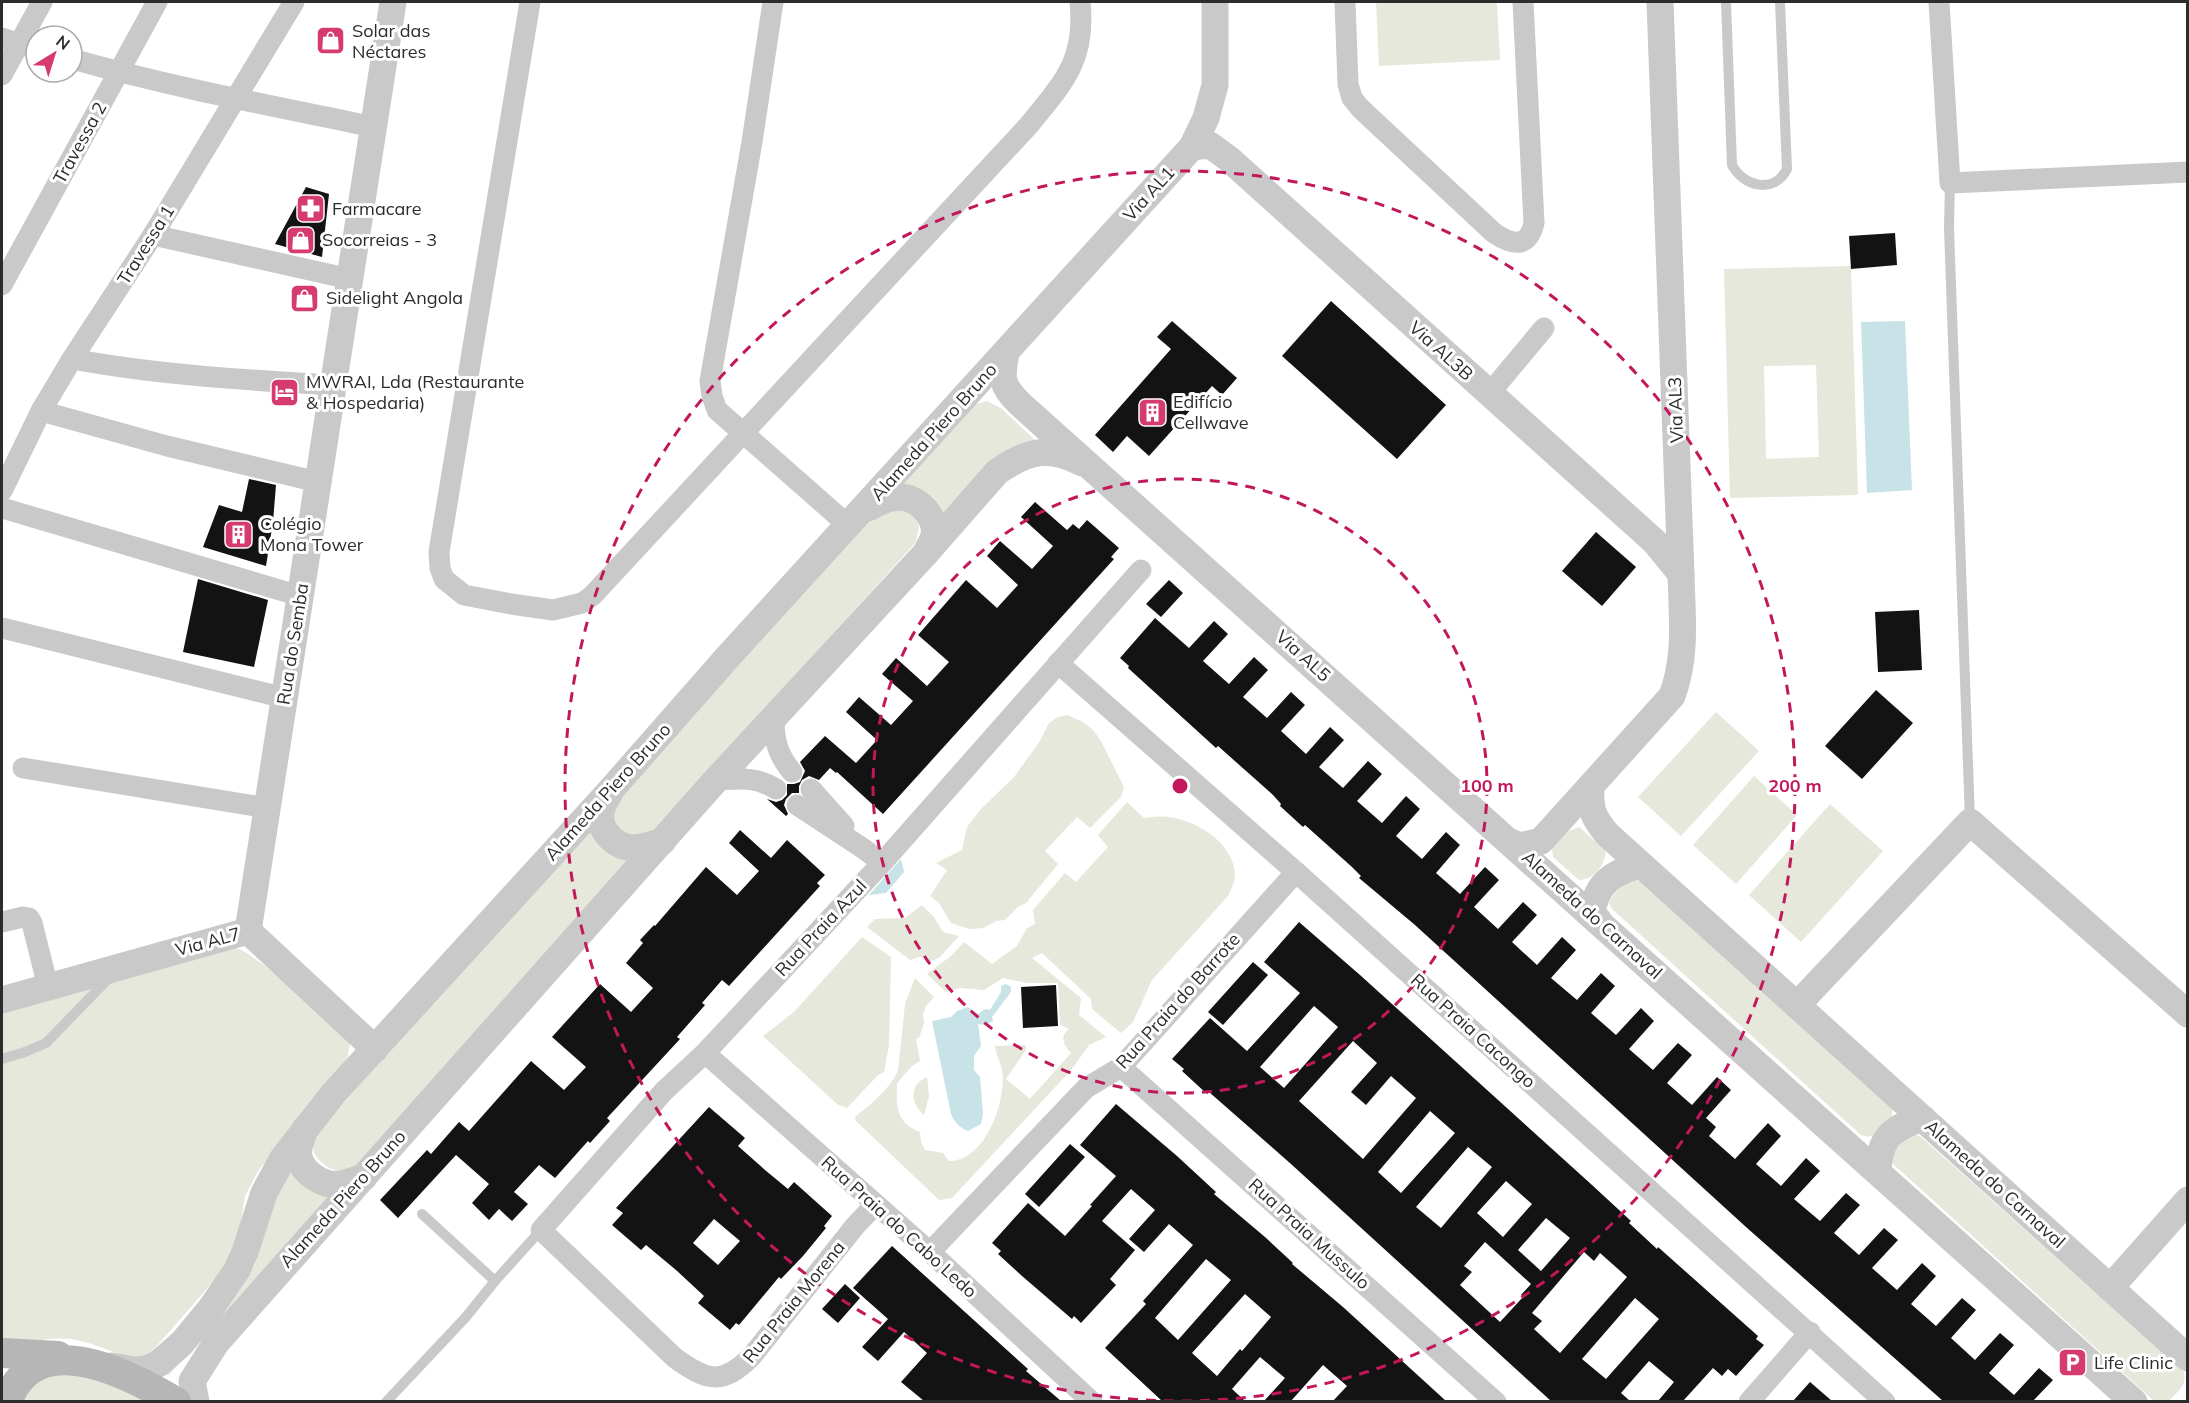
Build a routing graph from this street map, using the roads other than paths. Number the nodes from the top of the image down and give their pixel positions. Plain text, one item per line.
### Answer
1 (42, 2) edge
2 (158, 2) edge
3 (294, 2) edge
4 (393, 2) edge
5 (530, 2) edge
6 (773, 2) edge
7 (1080, 2) edge
8 (1215, 2) edge
9 (1345, 2) edge
10 (1523, 2) edge
11 (1660, 2) edge
12 (1726, 2) edge
13 (1780, 2) edge
14 (1939, 2) edge
15 (19, 44) edge
16 (84, 62) edge
17 (119, 72) junction
18 (2, 75) edge
19 (235, 99) junction
20 (374, 127) junction
21 (1192, 147) junction
22 (2187, 172) edge
23 (1950, 183) junction
24 (153, 236) junction
25 (350, 279) junction
26 (2, 285) edge
27 (1544, 328) dead end
28 (1006, 353) junction
29 (72, 359) junction
30 (333, 385) junction
31 (1489, 394) junction
32 (41, 411) junction
33 (742, 434) junction
34 (1096, 470) junction
35 (318, 482) junction
36 (2, 491) edge
37 (2, 508) edge
38 (856, 518) junction
39 (926, 554) junction
40 (1141, 570) dead end
41 (1681, 574) junction
42 (300, 596) junction
43 (2, 628) edge
44 (1058, 663) junction
45 (285, 698) junction
46 (774, 717) junction
47 (23, 768) dead end
48 (792, 772) dead end
49 (716, 780) junction
50 (1591, 786) junction
51 (776, 789) dead end
52 (609, 792) junction
53 (804, 797) dead end
54 (267, 808) junction
55 (1970, 822) junction
56 (662, 842) junction
57 (1511, 842) junction
58 (882, 863) junction
59 (1641, 865) junction
60 (1296, 872) junction
61 (1599, 921) junction
62 (2, 922) edge
63 (248, 931) junction
64 (121, 966) junction
65 (48, 987) junction
66 (2, 1000) edge
67 (1797, 1005) junction
68 (2187, 1014) edge
69 (375, 1049) junction
70 (705, 1053) junction
71 (2, 1059) edge
72 (1121, 1067) junction
73 (1922, 1118) junction
74 (306, 1128) junction
75 (1878, 1172) junction
76 (364, 1177) junction
77 (2187, 1200) edge
78 (875, 1205) junction
79 (422, 1214) dead end
80 (541, 1230) junction
81 (930, 1252) junction
82 (495, 1281) junction
83 (2110, 1288) junction
84 (1810, 1332) junction
85 (2, 1353) edge
86 (2187, 1359) edge
87 (96, 1363) junction
88 (7, 1401) edge
89 (176, 1401) edge
90 (196, 1401) edge
91 (386, 1401) edge
92 (1092, 1401) edge
93 (1496, 1401) edge
94 (1749, 1401) edge
95 (1886, 1401) edge
96 (2134, 1401) edge

1 - 15 street
2 - 17 street, Travessa 2
3 - 19 street, Travessa 1
4 - 20 street, Rua do Semba
5 - 33 street
6 - 33 street
7 - 33 street
8 - 21 street, Via AL1
9 - 10 street
11 - 41 street, Via AL3
12 - 13 lane
14 - 23 street
15 - 18 street
16 - 17 street
17 - 19 street
17 - 26 street, Travessa 2
19 - 20 street
19 - 24 street, Travessa 1
20 - 25 street, Rua do Semba
21 - 28 street, Via AL1
21 - 31 street, Via AL3B
22 - 23 street
23 - 55 lane
24 - 25 street
24 - 29 street, Travessa 1
25 - 30 street, Rua do Semba
27 - 31 street
28 - 34 street, Alameda Piero Bruno
28 - 38 street, Alameda Piero Bruno
29 - 30 street
29 - 32 street, Travessa 1
30 - 35 street, Rua do Semba
31 - 41 street, Via AL3B
32 - 35 street
32 - 36 street, Travessa 1
33 - 38 street
34 - 39 street, Alameda Piero Bruno
34 - 57 street, Via AL5
35 - 42 street, Rua do Semba
37 - 42 street
38 - 39 street
38 - 52 street, Alameda Piero Bruno
39 - 46 street, Alameda Piero Bruno
40 - 44 street, Rua Praia Azul
41 - 50 street, Via AL3
42 - 45 street, Rua do Semba
43 - 45 street
44 - 58 street, Rua Praia Azul
44 - 60 street, Rua Praia Cacongo
45 - 54 street, Rua do Semba
46 - 48 street
46 - 49 street, Alameda Piero Bruno
47 - 54 street
49 - 51 street
49 - 56 street, Alameda Piero Bruno
50 - 57 street, Alameda do Carnaval
50 - 59 street, Alameda do Carnaval
52 - 56 street
52 - 69 street, Alameda Piero Bruno
53 - 58 street
54 - 63 street, Rua do Semba
55 - 67 street
55 - 68 street
56 - 76 street, Alameda Piero Bruno
57 - 61 street, Alameda do Carnaval
58 - 70 street, Rua Praia Azul
59 - 61 street
59 - 67 street, Alameda do Carnaval
60 - 72 street, Rua Praia do Barrote
60 - 84 street, Rua Praia Cacongo
61 - 75 street, Alameda do Carnaval
62 - 65 street
63 - 64 street, Via AL7
63 - 69 street, Via AL7
64 - 65 street, Via AL7
64 - 71 lane
65 - 66 street, Via AL7
67 - 73 street, Alameda do Carnaval
69 - 74 street, Alameda Piero Bruno
70 - 78 street, Rua Praia do Cabo Ledo
70 - 80 street, Rua Praia Azul
72 - 81 street, Rua Praia do Barrote
72 - 93 street, Rua Praia Mussulo
73 - 75 street
73 - 83 street, Alameda do Carnaval
74 - 76 street
74 - 87 street, Alameda Piero Bruno
75 - 96 street, Alameda do Carnaval
76 - 90 street, Alameda Piero Bruno
77 - 83 street
78 - 80 street, Rua Praia Morena
78 - 81 street, Rua Praia do Cabo Ledo
79 - 82 lane
80 - 82 lane, Rua Praia Azul
81 - 92 street, Rua Praia do Cabo Ledo
82 - 91 lane, Rua Praia Azul
83 - 86 street, Alameda do Carnaval
84 - 94 street
84 - 95 street, Rua Praia Cacongo
85 - 87 main road
87 - 88 main road
87 - 89 main road

